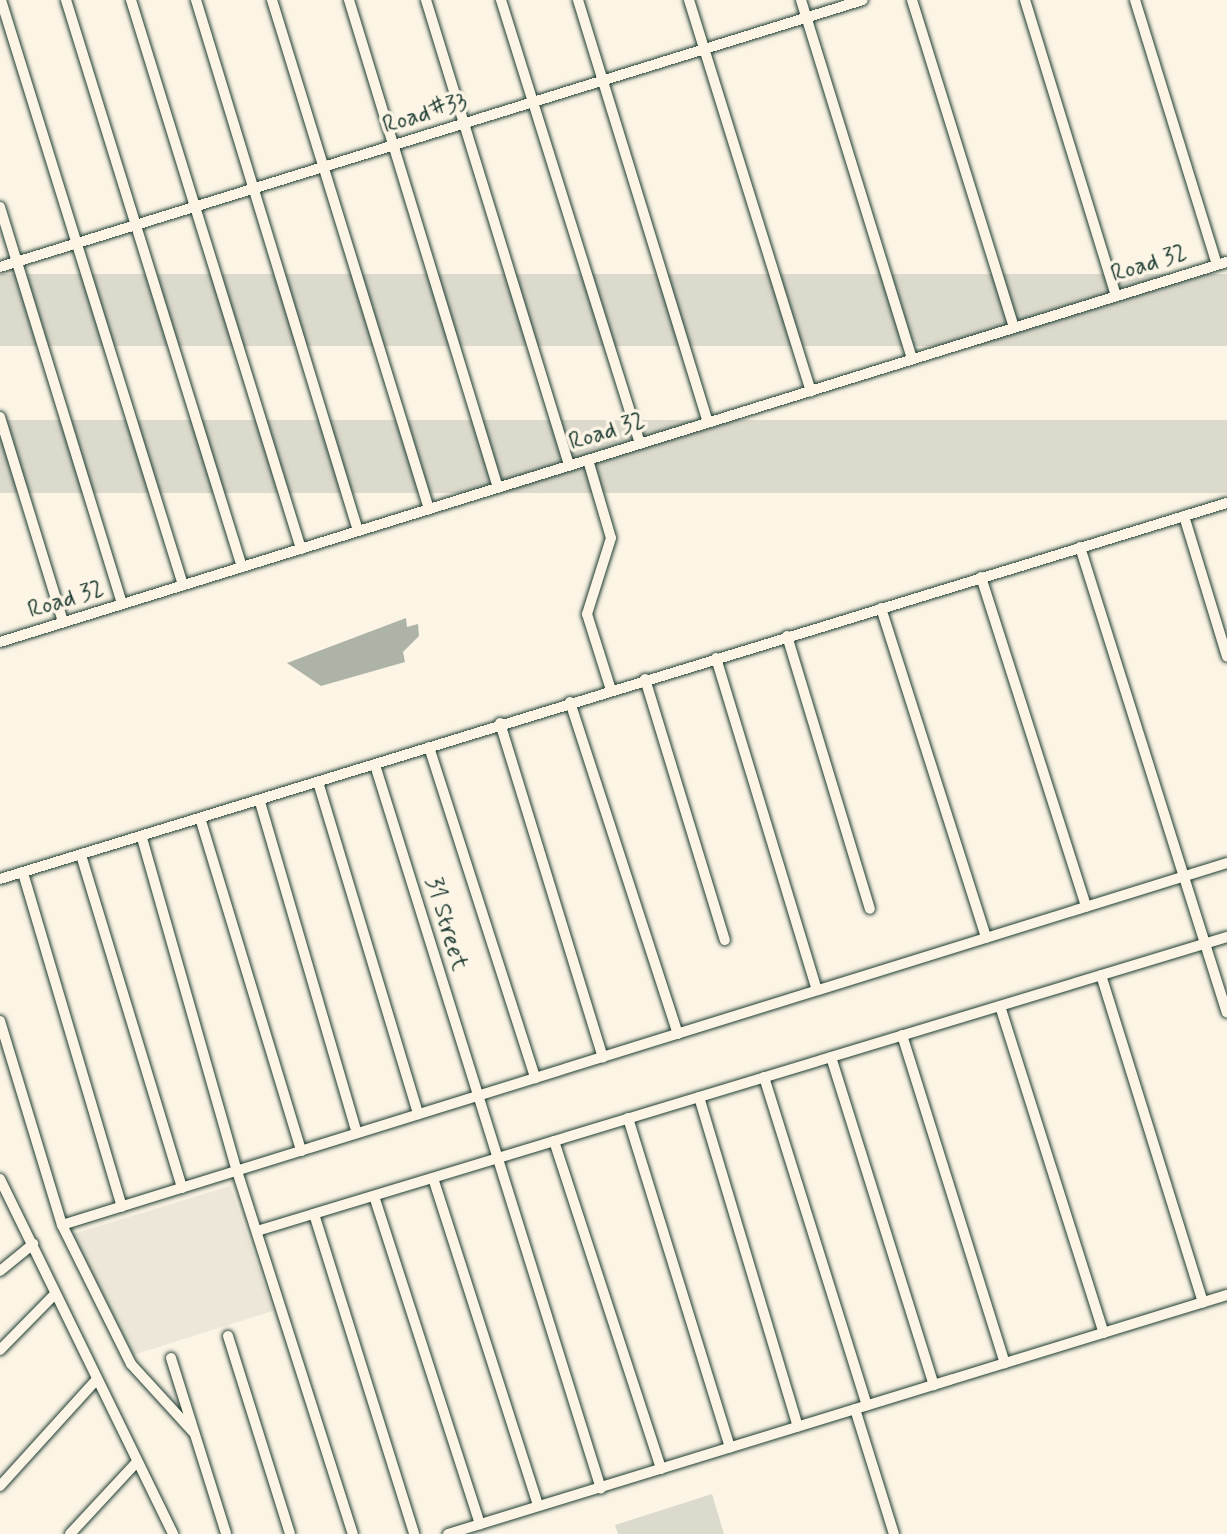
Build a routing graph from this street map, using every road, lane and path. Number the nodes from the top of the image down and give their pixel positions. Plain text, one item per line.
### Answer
1 (1, 0) edge
2 (66, 0) edge
3 (131, 0) edge
4 (196, 0) edge
5 (272, 0) edge
6 (349, 0) edge
7 (426, 0) edge
8 (501, 0) edge
9 (578, 0) edge
10 (689, 0) edge
11 (801, 0) edge
12 (863, 0) edge
13 (912, 0) edge
14 (1025, 0) edge
15 (1135, 0) edge
16 (806, 18) junction
17 (704, 49) junction
18 (604, 80) junction
19 (532, 103) junction
20 (464, 124) junction
21 (393, 145) junction
22 (324, 167) junction
23 (255, 188) junction
24 (0, 207) edge
25 (195, 207) junction
26 (135, 226) junction
27 (76, 244) junction
28 (17, 262) junction
29 (1222, 263) edge
30 (0, 267) edge
31 (1115, 296) junction
32 (1014, 328) junction
33 (912, 359) junction
34 (811, 391) junction
35 (0, 417) edge
36 (708, 422) junction
37 (640, 444) junction
38 (588, 460) junction
39 (569, 466) junction
40 (498, 488) junction
41 (1227, 503) edge
42 (429, 509) junction
43 (1184, 516) junction
44 (358, 531) junction
45 (1080, 547) junction
46 (300, 549) junction
47 (242, 567) junction
48 (981, 578) junction
49 (183, 585) junction
50 (122, 604) junction
51 (881, 608) junction
52 (63, 622) junction
53 (0, 629) edge
54 (786, 636) junction
55 (2, 641) edge
56 (1227, 657) edge
57 (716, 658) junction
58 (645, 679) junction
59 (611, 690) junction
60 (570, 702) junction
61 (500, 723) junction
62 (429, 747) junction
63 (374, 765) junction
64 (318, 782) junction
65 (260, 802) junction
66 (201, 821) junction
67 (142, 838) junction
68 (82, 855) junction
69 (1227, 863) edge
70 (23, 873) junction
71 (1185, 876) junction
72 (0, 879) edge
73 (1086, 907) junction
74 (870, 909) dead end
75 (1227, 937) edge
76 (986, 938) junction
77 (725, 940) dead end
78 (1207, 943) junction
79 (1101, 975) junction
80 (817, 990) junction
81 (1000, 1006) junction
82 (1227, 1012) edge
83 (0, 1021) edge
84 (678, 1034) junction
85 (902, 1035) junction
86 (603, 1057) junction
87 (831, 1057) junction
88 (764, 1077) junction
89 (535, 1078) junction
90 (477, 1096) junction
91 (699, 1097) junction
92 (418, 1114) junction
93 (628, 1118) junction
94 (357, 1133) junction
95 (554, 1141) junction
96 (301, 1151) junction
97 (496, 1159) junction
98 (237, 1171) junction
99 (433, 1178) junction
100 (0, 1179) edge
101 (182, 1188) junction
102 (374, 1196) junction
103 (9, 1201) junction
104 (121, 1207) junction
105 (0, 1209) edge
106 (314, 1214) junction
107 (62, 1225) junction
108 (257, 1231) junction
109 (33, 1244) junction
110 (0, 1272) edge
111 (54, 1295) junction
112 (1227, 1295) edge
113 (1203, 1302) junction
114 (1104, 1333) junction
115 (228, 1336) dead end
116 (0, 1350) edge
117 (170, 1358) dead end
118 (1005, 1363) junction
119 (96, 1380) junction
120 (933, 1385) junction
121 (867, 1405) junction
122 (855, 1409) junction
123 (798, 1426) junction
124 (194, 1433) junction
125 (730, 1448) junction
126 (136, 1462) junction
127 (661, 1469) junction
128 (0, 1486) edge
129 (601, 1489) junction
130 (538, 1506) junction
131 (480, 1524) junction
132 (169, 1532) edge
133 (70, 1534) edge
134 (226, 1534) edge
135 (290, 1534) edge
136 (353, 1534) edge
137 (414, 1534) edge
138 (448, 1534) edge
139 (894, 1534) edge

1 - 27 street
2 - 26 street
3 - 25 street
4 - 23 street
5 - 22 street
6 - 21 street
7 - 20 street
8 - 19 street
9 - 18 street
10 - 17 street
11 - 16 street
12 - 16 street, Road#33
13 - 32 street
14 - 31 street
15 - 29 street
16 - 17 street, Road#33
16 - 33 street
17 - 18 street, Road#33
17 - 34 street
18 - 19 street, Road#33
18 - 36 street
19 - 20 street, Road#33
19 - 37 street
20 - 21 street, Road#33
20 - 39 street
21 - 22 street, Road#33
21 - 40 street
22 - 23 street, Road#33
22 - 42 street
23 - 25 street, Road#33
23 - 44 street
24 - 28 street
25 - 26 street, Road#33
25 - 46 street
26 - 27 street, Road#33
26 - 47 street
27 - 28 street, Road#33
27 - 49 street
28 - 30 street, Road#33
28 - 50 street
29 - 31 street, Road 32
31 - 32 street, Road 32
32 - 33 street, Road 32
33 - 34 street, Road 32
34 - 36 street, Road 32
35 - 52 street
36 - 37 street, Road 32
37 - 38 street, Road 32
38 - 39 street, Road 32
38 - 59 street
39 - 40 street, Road 32
40 - 42 street, Road 32
41 - 43 street
42 - 44 street, Road 32
43 - 45 street
43 - 56 street
44 - 46 street, Road 32
45 - 48 street
45 - 71 street
46 - 47 street, Road 32
47 - 49 street, Road 32
48 - 51 street
48 - 73 street
49 - 50 street, Road 32
50 - 52 street, Road 32
51 - 54 street
51 - 76 street
52 - 55 street, Road 32
53 - 55 street
54 - 57 street
54 - 74 street
57 - 58 street
57 - 80 street
58 - 59 street
58 - 77 street
59 - 60 street
60 - 61 street
60 - 84 street
61 - 62 street
61 - 86 street
62 - 63 street
62 - 89 street
63 - 64 street
63 - 90 street, 31 Street
64 - 65 street
64 - 92 street
65 - 66 street
65 - 94 street
66 - 67 street
66 - 96 street
67 - 68 street
67 - 98 street
68 - 70 street
68 - 101 street
69 - 71 street
70 - 72 street
70 - 104 street
71 - 73 street
71 - 78 street
73 - 76 street
75 - 78 street
76 - 80 street
78 - 79 street
78 - 82 street
79 - 81 street
79 - 113 street
80 - 84 street
81 - 85 street
81 - 114 street
83 - 107 street
84 - 86 street
85 - 87 street
85 - 118 street
86 - 89 street
87 - 88 street
87 - 120 street
88 - 91 street
88 - 121 street
89 - 90 street
90 - 92 street
90 - 97 street, 31 Street
91 - 93 street
91 - 123 street
92 - 94 street
93 - 95 street
93 - 125 street
94 - 96 street
95 - 97 street
95 - 127 street
96 - 98 street
97 - 99 street
97 - 129 street, 31 Street
98 - 101 street
98 - 108 street
99 - 102 street
99 - 130 street
100 - 103 street
101 - 104 street
102 - 106 street
102 - 131 street
103 - 105 street
103 - 109 street
104 - 107 street
106 - 108 street
106 - 137 street
107 - 124 street
108 - 136 street
109 - 110 street
109 - 111 street
111 - 116 street
111 - 119 street
112 - 113 street
113 - 114 street
114 - 118 street
115 - 135 street
117 - 124 street
118 - 120 street
119 - 126 street
119 - 128 street
120 - 121 street
121 - 122 street
122 - 123 street
122 - 139 street
123 - 125 street
124 - 134 street
125 - 127 street
126 - 132 street
126 - 133 street
127 - 129 street
129 - 130 street
130 - 131 street
131 - 138 street

